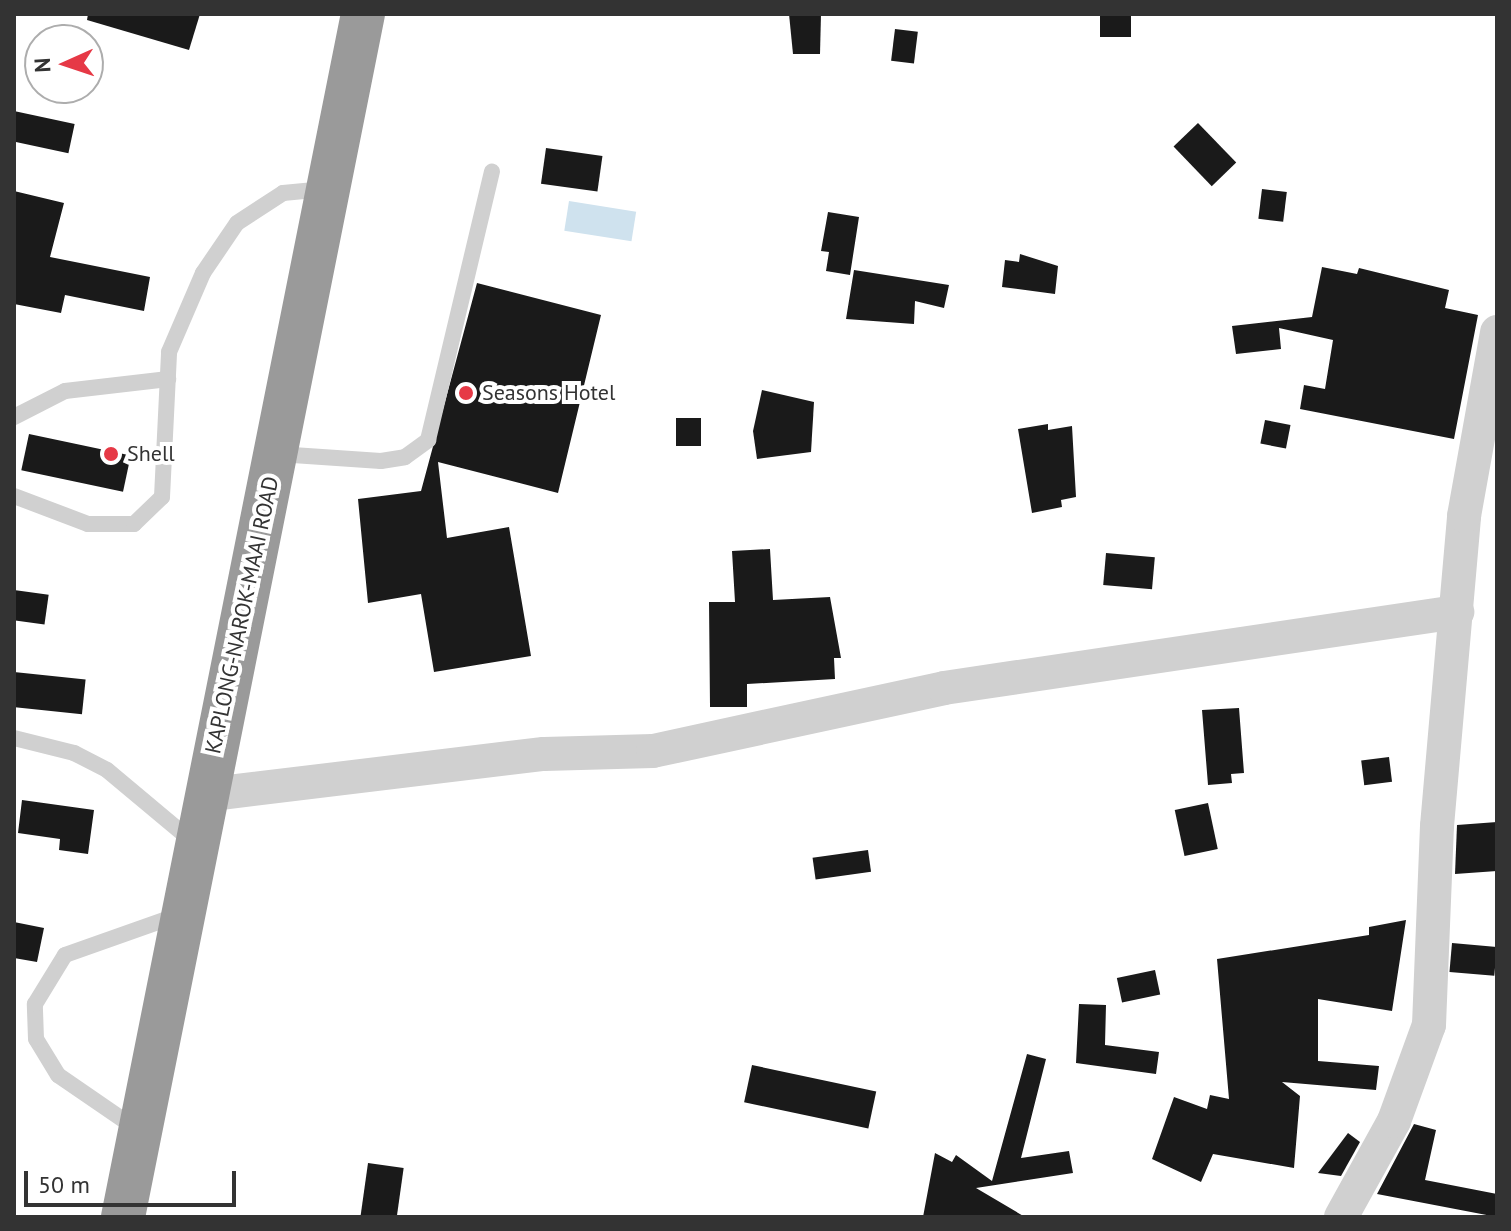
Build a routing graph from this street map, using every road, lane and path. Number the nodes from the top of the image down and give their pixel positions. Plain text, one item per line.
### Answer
1 (363, 14) edge
2 (492, 172) dead end
3 (327, 189) junction
4 (1497, 332) edge
5 (168, 379) junction
6 (14, 417) edge
7 (278, 454) junction
8 (14, 496) edge
9 (1457, 612) junction
10 (14, 738) edge
11 (204, 795) junction
12 (194, 843) junction
13 (180, 915) junction
14 (140, 1131) junction
15 (123, 1217) edge
16 (1341, 1217) edge

1 - 3 highway, KAPLONG-NAROK-MAAI ROAD
2 - 7 lane
3 - 5 lane
3 - 7 highway, KAPLONG-NAROK-MAAI ROAD
4 - 9 street
5 - 6 lane
5 - 8 lane
7 - 11 highway, KAPLONG-NAROK-MAAI ROAD
9 - 11 street
9 - 16 street
10 - 12 lane
11 - 12 highway, KAPLONG-NAROK-MAAI ROAD
12 - 13 highway, KAPLONG-NAROK-MAAI ROAD
13 - 14 highway, KAPLONG-NAROK-MAAI ROAD
13 - 14 lane
14 - 15 highway, KAPLONG-NAROK-MAAI ROAD

